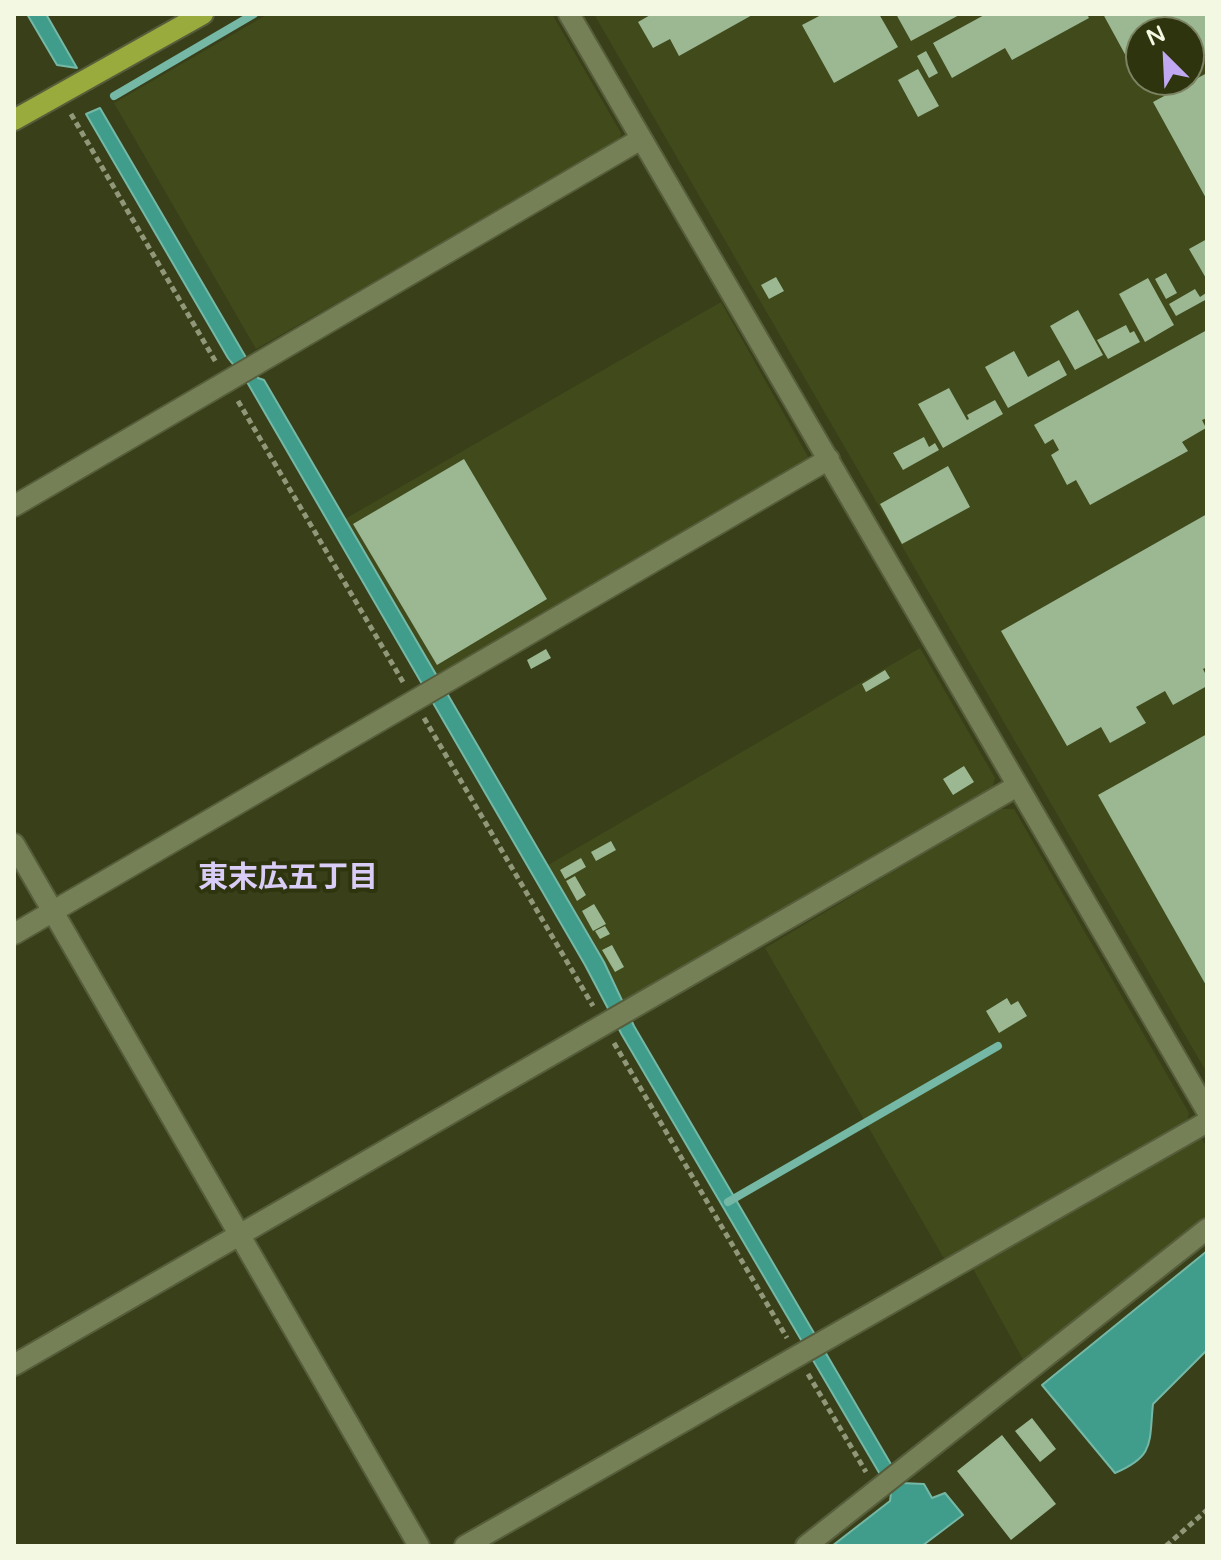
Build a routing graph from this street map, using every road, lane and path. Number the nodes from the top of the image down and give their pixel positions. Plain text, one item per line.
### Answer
1 (203, 14) edge
2 (569, 14) edge
3 (59, 94) junction
4 (14, 120) edge
5 (641, 139) junction
6 (231, 379) junction
7 (829, 459) junction
8 (14, 506) edge
9 (418, 698) junction
10 (1017, 786) junction
11 (14, 844) edge
12 (53, 911) junction
13 (14, 934) edge
14 (607, 1022) junction
15 (1207, 1111) edge
16 (1207, 1122) edge
17 (1207, 1229) edge
18 (238, 1234) junction
19 (808, 1350) junction
20 (14, 1365) edge
21 (879, 1488) junction
22 (1207, 1510) edge
23 (419, 1546) edge
24 (465, 1546) edge
25 (806, 1546) edge
26 (1166, 1546) edge

1 - 3 main road
2 - 5 street
3 - 4 main road
3 - 6 path
5 - 6 street
5 - 7 street
6 - 8 street
6 - 9 path
7 - 9 street
7 - 10 street
9 - 12 street
9 - 14 path
10 - 14 street
10 - 15 street
11 - 12 street
12 - 13 street
12 - 18 street
14 - 18 street
14 - 19 path
16 - 19 street
17 - 21 street
18 - 20 street
18 - 23 street
19 - 21 path
19 - 24 street
21 - 25 street
22 - 26 path

